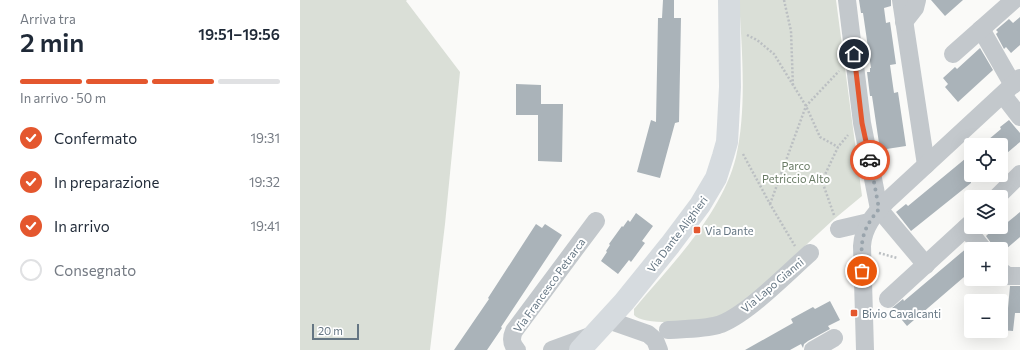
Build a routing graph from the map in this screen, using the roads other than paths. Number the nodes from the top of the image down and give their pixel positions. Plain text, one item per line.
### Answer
1 (729, 0) edge
2 (848, 0) edge
3 (901, 0) edge
4 (917, 0) edge
5 (1014, 0) edge
6 (904, 22) junction
7 (981, 29) junction
8 (953, 54) dead end
9 (1012, 86) edge
10 (1020, 117) edge
11 (926, 165) junction
12 (1020, 174) edge
13 (1004, 190) edge
14 (874, 215) junction
15 (596, 221) dead end
16 (839, 229) road end
17 (964, 231) edge
18 (807, 256) road end
19 (926, 265) junction
20 (1008, 276) edge
21 (1020, 276) edge
22 (888, 299) dead end
23 (602, 327) junction
24 (668, 330) dead end
25 (834, 338) dead end
26 (517, 350) edge
27 (552, 350) edge
28 (580, 350) edge
29 (659, 350) edge
30 (813, 350) edge
31 (864, 350) edge

1 - 23 street, Via Dante Alighieri
2 - 14 street
3 - 6 street
4 - 6 street
5 - 7 street
6 - 11 street
7 - 8 street
7 - 9 street
9 - 10 street
9 - 11 street
11 - 14 street
12 - 13 street
14 - 16 street
14 - 19 street
14 - 31 street
15 - 26 street, Via Francesco Petrarca
17 - 19 street
18 - 24 street, Via Lapo Gianni
19 - 22 street
20 - 21 street
23 - 27 street
23 - 28 street, Via Dante Alighieri
23 - 29 street
25 - 30 street

